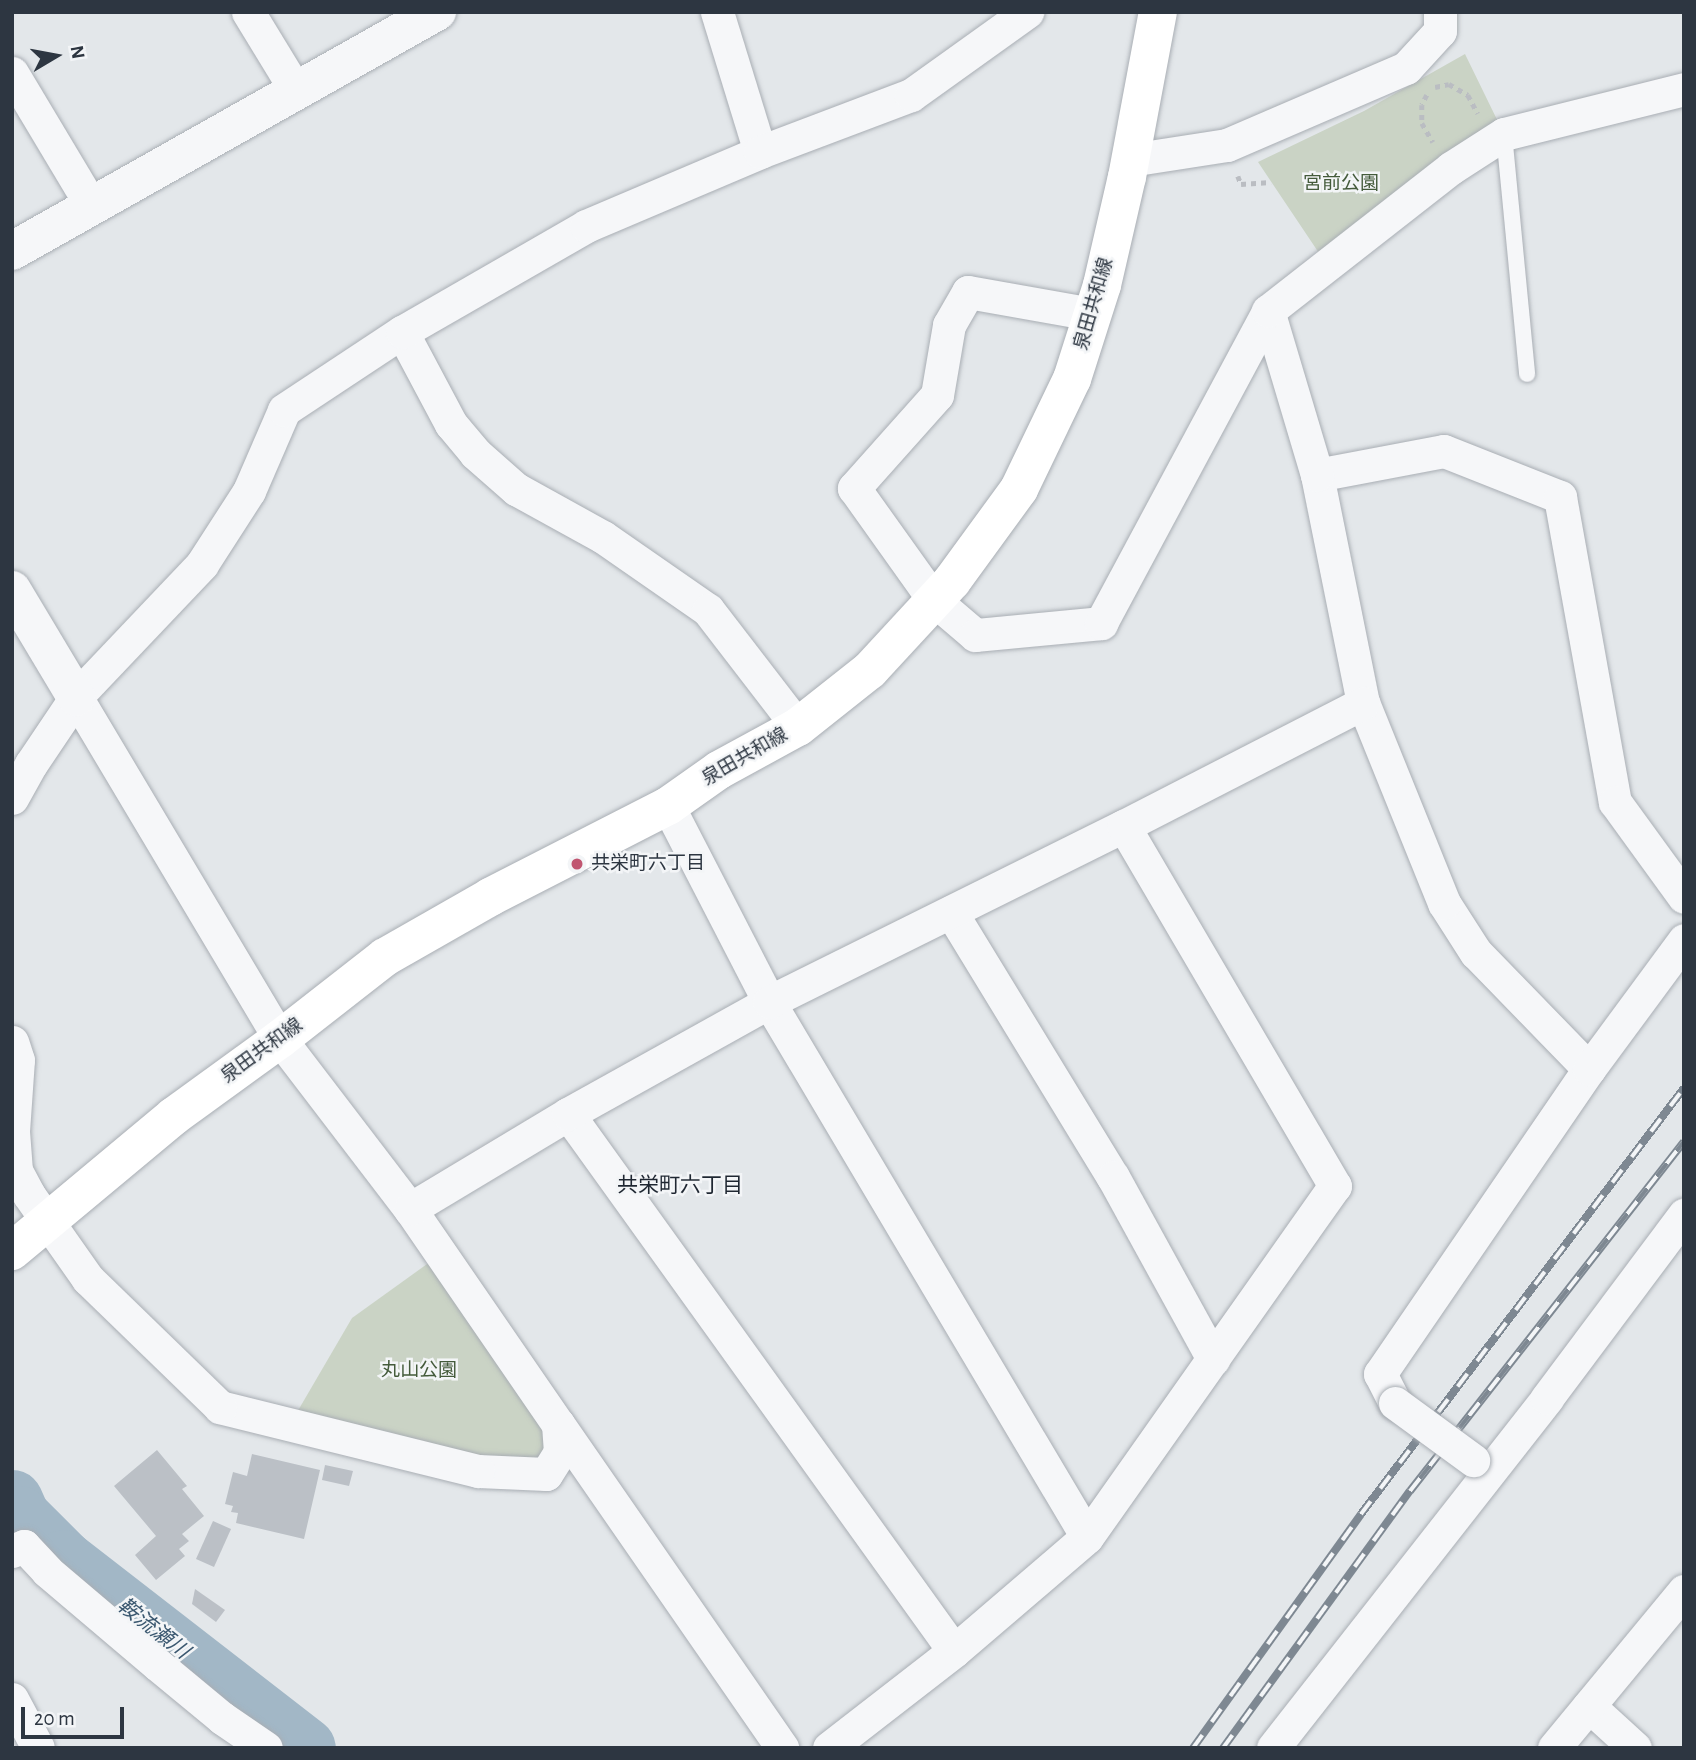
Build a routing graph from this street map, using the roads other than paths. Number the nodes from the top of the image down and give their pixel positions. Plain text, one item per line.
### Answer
1 (248, 12) edge
2 (437, 12) edge
3 (717, 12) edge
4 (1027, 12) edge
5 (1158, 12) edge
6 (1440, 12) edge
7 (12, 73) edge
8 (295, 89) junction
9 (1684, 89) edge
10 (1504, 134) junction
11 (761, 152) junction
12 (1130, 160) junction
13 (91, 205) junction
14 (12, 251) edge
15 (1268, 311) junction
16 (1092, 314) junction
17 (402, 332) junction
18 (1527, 374) dead end
19 (1317, 475) junction
20 (12, 590) edge
21 (934, 600) junction
22 (76, 697) junction
23 (1363, 703) junction
24 (798, 727) junction
25 (12, 798) edge
26 (668, 806) junction
27 (1124, 826) junction
28 (1684, 897) edge
29 (951, 912) junction
30 (1684, 940) edge
31 (769, 1002) junction
32 (280, 1039) junction
33 (12, 1042) edge
34 (1589, 1069) junction
35 (568, 1114) junction
36 (410, 1209) junction
37 (1684, 1215) edge
38 (47, 1221) junction
39 (12, 1251) edge
40 (1213, 1359) junction
41 (558, 1424) junction
42 (1482, 1465) junction
43 (1087, 1536) junction
44 (12, 1551) edge
45 (1684, 1591) edge
46 (954, 1651) junction
47 (12, 1699) edge
48 (1589, 1706) junction
49 (38, 1748) edge
50 (266, 1748) edge
51 (782, 1748) edge
52 (829, 1748) edge
53 (1273, 1748) edge
54 (1555, 1748) edge
55 (1635, 1748) edge

1 - 8 street
2 - 8 street
3 - 11 street
4 - 11 street
5 - 12 main road, 泉田共和線
6 - 12 street
7 - 13 street
8 - 13 street
9 - 10 street
10 - 15 street
10 - 18 lane
11 - 17 street
12 - 16 main road, 泉田共和線
13 - 14 street
15 - 19 street
15 - 21 street
16 - 21 main road, 泉田共和線
16 - 21 street
17 - 22 street
17 - 24 street
19 - 23 street
19 - 28 street
20 - 22 street
21 - 24 main road, 泉田共和線
22 - 25 street
22 - 32 street
23 - 27 street
23 - 34 street
24 - 26 main road, 泉田共和線
26 - 31 street
26 - 32 main road, 泉田共和線
27 - 29 street
27 - 40 street
29 - 31 street
29 - 40 street
30 - 34 street
31 - 35 street
31 - 43 street
32 - 36 street
32 - 38 main road, 泉田共和線
33 - 38 street
34 - 42 street, bridge
35 - 36 street
35 - 46 street
36 - 41 street
37 - 42 street
38 - 39 main road, 泉田共和線
38 - 41 street
40 - 43 street
41 - 51 street
42 - 53 street
43 - 46 street
44 - 50 street
45 - 48 street
46 - 52 street
47 - 49 street
48 - 54 street
48 - 55 street

